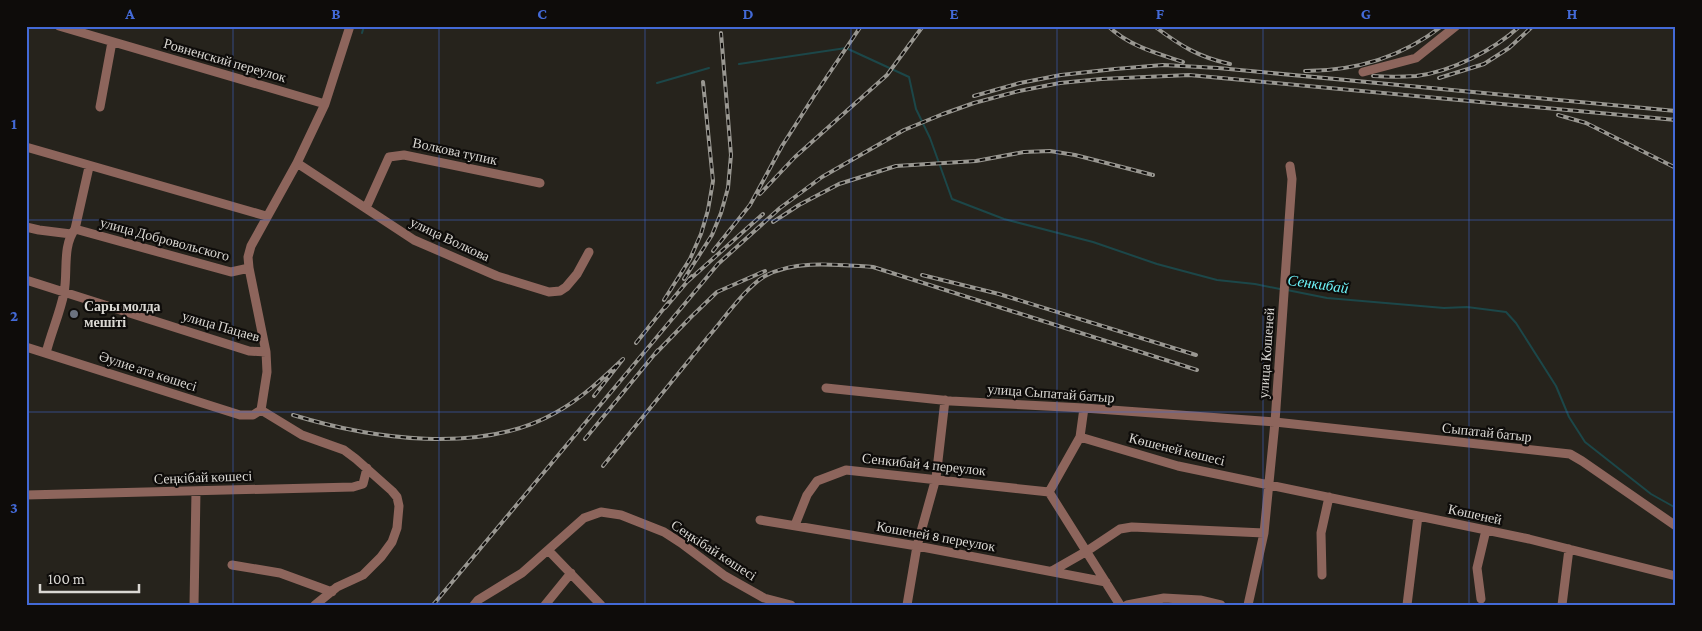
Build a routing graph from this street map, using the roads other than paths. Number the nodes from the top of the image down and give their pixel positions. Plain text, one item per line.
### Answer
1 (59, 26) edge
2 (350, 26) edge
3 (1456, 26) edge
4 (112, 42) junction
5 (1363, 72) dead end
6 (325, 104) junction
7 (100, 107) dead end
8 (26, 147) edge
9 (297, 163) junction
10 (90, 166) junction
11 (1290, 166) dead end
12 (540, 183) dead end
13 (366, 208) junction
14 (266, 216) junction
15 (26, 227) edge
16 (73, 231) junction
17 (589, 252) dead end
18 (249, 268) junction
19 (26, 280) edge
20 (64, 292) junction
21 (26, 347) edge
22 (266, 352) junction
23 (46, 353) junction
24 (826, 388) dead end
25 (946, 400) junction
26 (1084, 408) junction
27 (260, 410) junction
28 (1275, 422) junction
29 (1080, 437) junction
30 (367, 468) junction
31 (936, 478) junction
32 (1268, 484) junction
33 (196, 491) junction
34 (1049, 492) junction
35 (26, 495) edge
36 (1329, 497) junction
37 (1418, 516) junction
38 (760, 520) dead end
39 (795, 525) junction
40 (1676, 526) edge
41 (1486, 530) junction
42 (1264, 533) junction
43 (916, 546) junction
44 (1568, 549) junction
45 (548, 550) junction
46 (1087, 551) junction
47 (232, 565) dead end
48 (1052, 571) junction
49 (572, 573) junction
50 (1322, 575) dead end
51 (1676, 576) edge
52 (1106, 582) junction
53 (332, 592) junction
54 (1481, 599) dead end
55 (194, 605) edge
56 (315, 605) edge
57 (474, 605) edge
58 (545, 605) edge
59 (602, 605) edge
60 (791, 605) edge
61 (907, 605) edge
62 (1120, 605) edge
63 (1127, 605) edge
64 (1221, 605) edge
65 (1248, 605) edge
66 (1407, 605) edge
67 (1562, 605) edge

1 - 4 street, Ровненский переулок
2 - 6 street
3 - 5 street
4 - 6 street, Ровненский переулок
4 - 7 street
6 - 9 street
8 - 10 street
9 - 13 street, улица Волкова
9 - 14 street
10 - 14 street
10 - 16 street
11 - 28 street, улица Кошеней
12 - 13 street, Волкова тупик
13 - 17 street, улица Волкова
14 - 18 street
15 - 16 street, улица Добровольского
16 - 18 street, улица Добровольского
16 - 20 street
18 - 22 street
19 - 20 street, улица Пацаев
20 - 22 street, улица Пацаев
20 - 23 street
21 - 23 street, Әулие ата көшесі
22 - 27 street
23 - 27 street, Әулие ата көшесі
24 - 25 street, улица Сыпатай батыр
25 - 26 street, улица Сыпатай батыр
25 - 31 street
26 - 28 street, улица Сыпатай батыр
26 - 29 street
27 - 30 street
28 - 32 street, улица Кошеней
28 - 40 street, Сыпатай батыр
29 - 32 street, Көшеней көшесі
29 - 34 street
30 - 33 street, Сеңкібай көшесі
30 - 53 street
31 - 34 street, Сенкибай 4 переулок
31 - 39 street, Сенкибай 4 переулок
31 - 43 street
32 - 36 street, Көшеней
32 - 42 street
33 - 35 street, Сеңкібай көшесі
33 - 55 street
34 - 46 street
36 - 37 street, Көшеней
36 - 50 street
37 - 41 street, Көшеней
37 - 66 street
38 - 39 street, Кошеней 8 переулок
39 - 43 street, Кошеней 8 переулок
41 - 44 street, Көшеней
41 - 54 street
42 - 46 street
42 - 65 street
43 - 48 street, Кошеней 8 переулок
43 - 61 street
44 - 51 street, Көшеней
44 - 67 street
45 - 49 street
45 - 57 street, Сеңкібай көшесі
45 - 60 street, Сеңкібай көшесі
46 - 48 street
46 - 52 street
47 - 53 street
48 - 52 street, Кошеней 8 переулок
49 - 58 street
49 - 59 street
52 - 62 street
53 - 56 street
63 - 64 street

